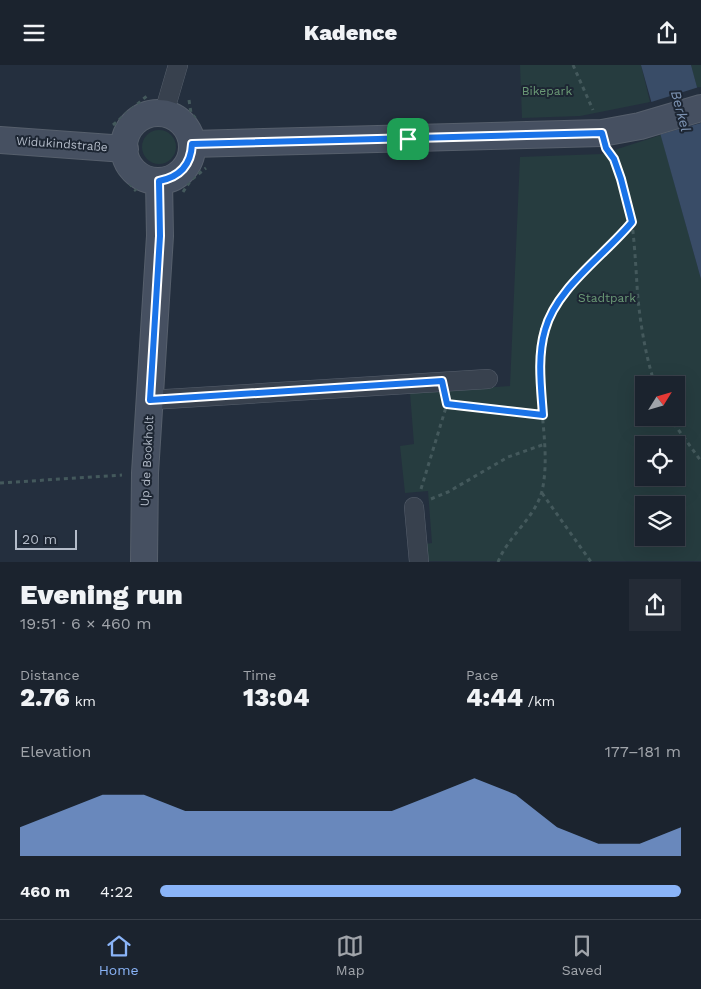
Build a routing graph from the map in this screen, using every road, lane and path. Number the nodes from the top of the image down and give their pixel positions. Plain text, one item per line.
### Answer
1 (178, 65) edge
2 (573, 65) edge
3 (150, 91) dead end
4 (189, 94) dead end
5 (701, 108) edge
6 (164, 113) junction
7 (108, 125) dead end
8 (602, 133) junction
9 (199, 134) junction
10 (0, 140) edge
11 (119, 159) junction
12 (159, 181) junction
13 (140, 198) dead end
14 (632, 222) junction
15 (653, 376) edge
16 (488, 379) dead end
17 (442, 381) junction
18 (150, 400) junction
19 (447, 404) junction
20 (543, 415) junction
21 (676, 426) edge
22 (544, 444) junction
23 (701, 461) edge
24 (145, 473) junction
25 (0, 483) edge
26 (541, 493) junction
27 (438, 496) dead end
28 (414, 507) joint
29 (144, 561) edge
30 (419, 561) edge
31 (498, 561) edge
32 (591, 561) edge

1 - 6 street
2 - 8 path
3 - 7 path
4 - 9 path
5 - 8 street
6 - 9 street
6 - 11 street
8 - 9 street
8 - 14 path
9 - 12 street
10 - 11 street, Widukindstraße
11 - 12 street
11 - 13 path
12 - 18 street, Up de Bookholt
14 - 15 path
14 - 20 path
16 - 17 street
17 - 18 street
17 - 19 path
18 - 24 street, Up de Bookholt
19 - 20 path
19 - 28 path
20 - 22 path
21 - 23 path
22 - 26 path
22 - 27 path
24 - 25 path
24 - 29 street, Up de Bookholt
26 - 31 path
26 - 32 path
28 - 30 street

